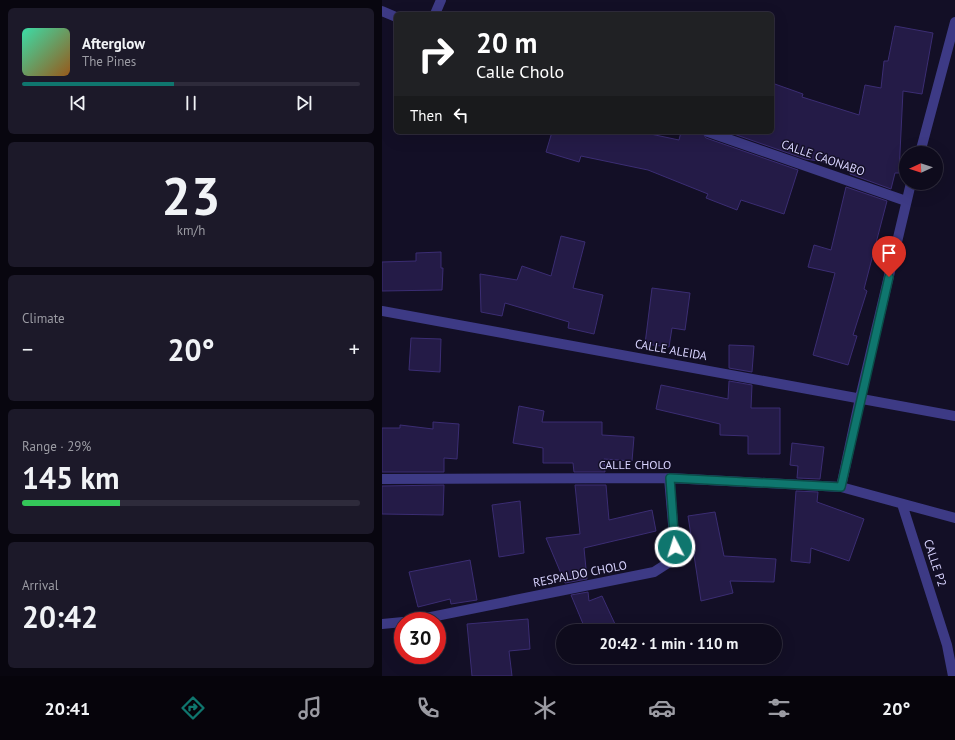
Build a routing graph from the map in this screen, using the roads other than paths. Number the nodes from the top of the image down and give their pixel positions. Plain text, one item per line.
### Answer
1 (441, 0) edge
2 (382, 11) edge
3 (436, 12) edge
4 (394, 16) edge
5 (955, 22) edge
6 (714, 134) edge
7 (922, 146) edge
8 (909, 190) edge
9 (906, 201) junction
10 (382, 311) edge
11 (860, 398) junction
12 (955, 416) edge
13 (670, 478) junction
14 (382, 479) edge
15 (841, 487) junction
16 (902, 504) junction
17 (955, 518) edge
18 (446, 614) edge
19 (394, 623) edge
20 (382, 624) edge
21 (953, 676) edge

1 - 3 street
2 - 4 street
5 - 7 street
6 - 9 street, CALLE CAONABO
8 - 9 street
9 - 11 street
10 - 11 street, CALLE ALEIDA
11 - 12 street, CALLE ALEIDA
11 - 15 street
13 - 14 street, CALLE CHOLO
13 - 15 street, CALLE CHOLO
13 - 18 street, RESPALDO CHOLO
15 - 16 street, CALLE CHOLO
16 - 17 street, CALLE CHOLO
16 - 21 street, CALLE P2
19 - 20 street

